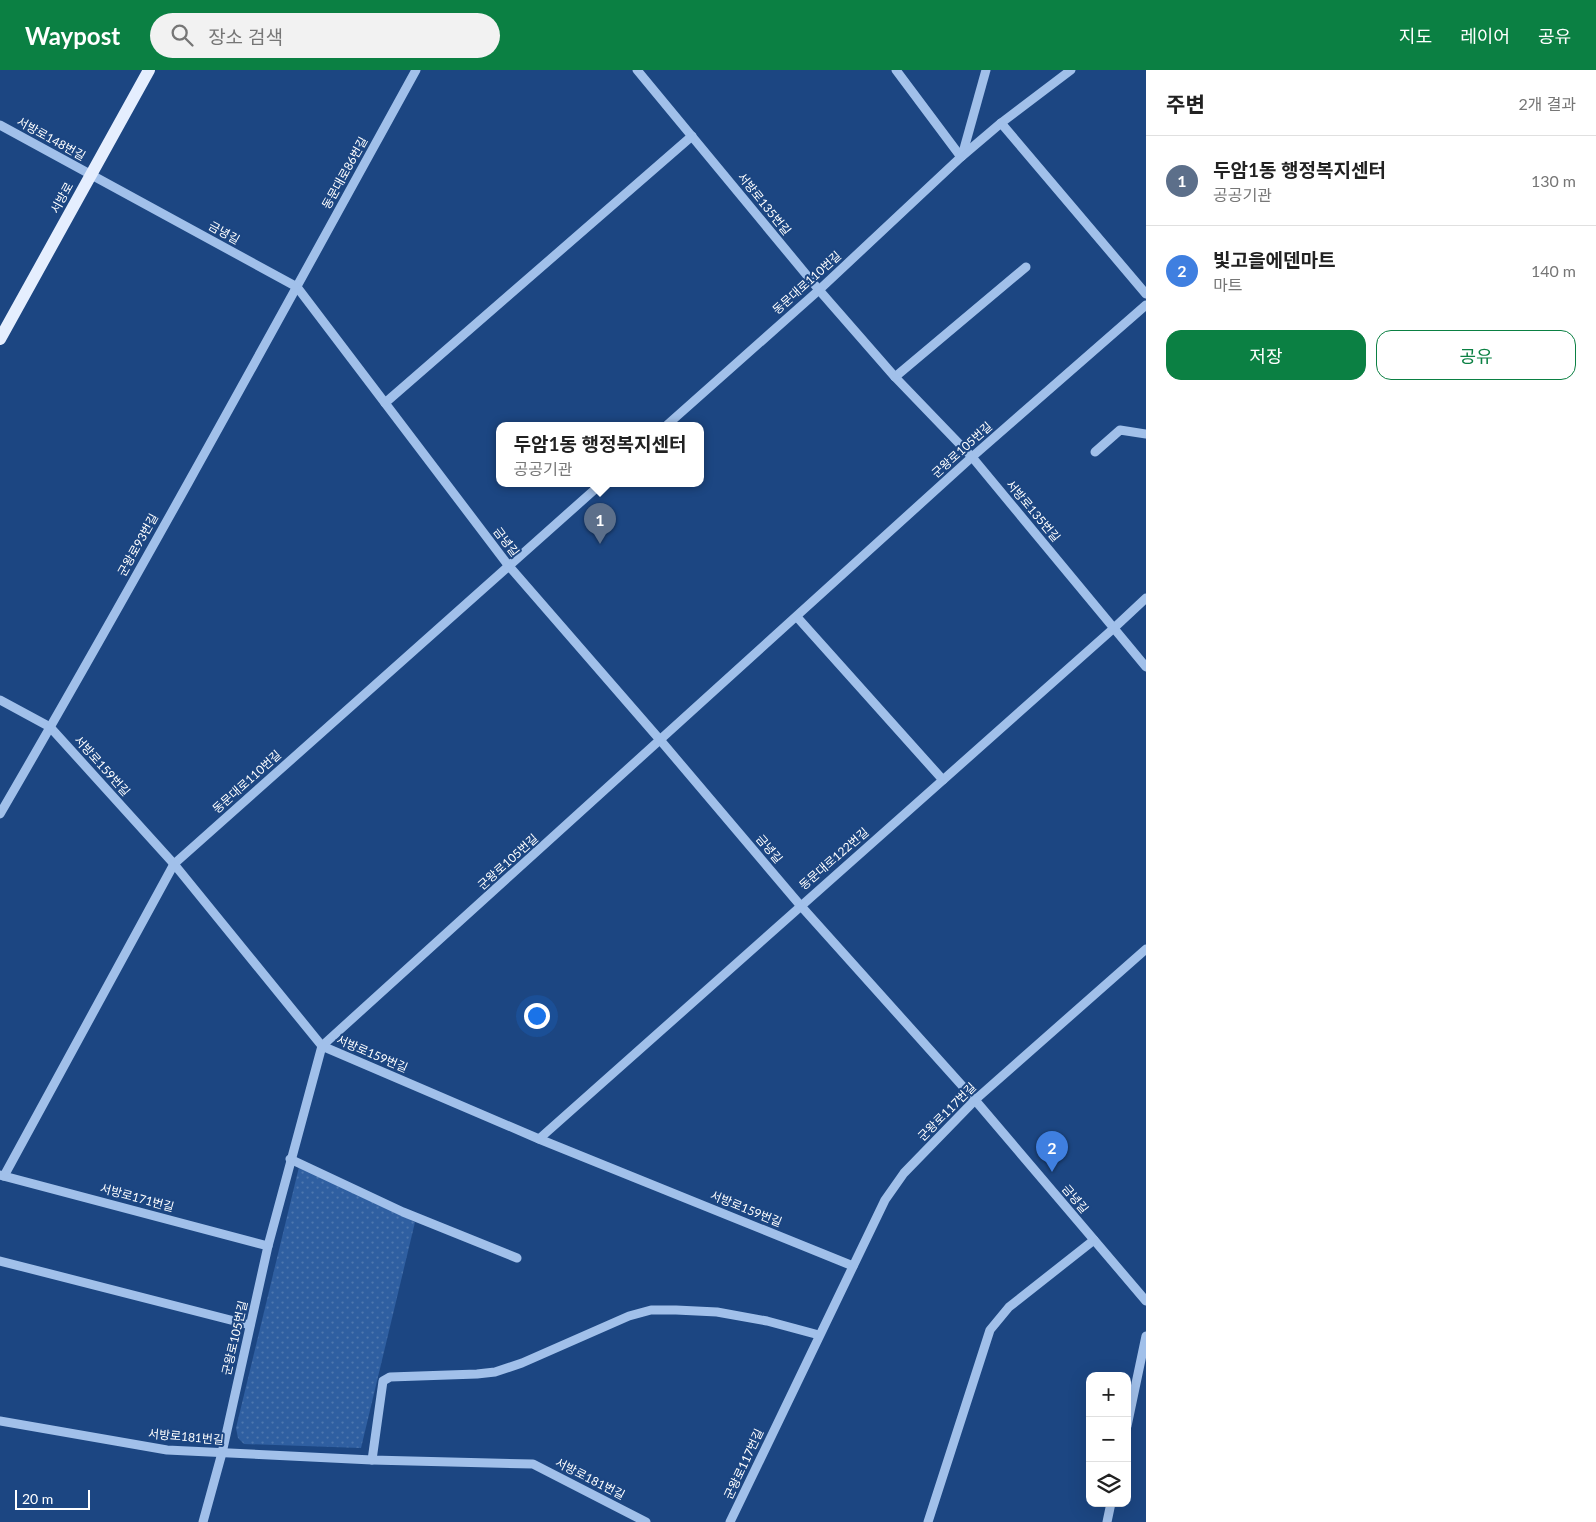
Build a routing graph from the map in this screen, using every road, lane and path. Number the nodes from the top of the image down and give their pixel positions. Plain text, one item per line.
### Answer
1 (149, 70) edge
2 (416, 70) edge
3 (637, 70) edge
4 (896, 70) edge
5 (986, 70) edge
6 (1071, 70) edge
7 (1001, 123) junction
8 (0, 125) edge
9 (692, 136) junction
10 (962, 157) junction
11 (91, 175) junction
12 (1026, 267) dead end
13 (297, 287) junction
14 (819, 290) junction
15 (1146, 294) edge
16 (1146, 305) edge
17 (0, 339) edge
18 (895, 377) junction
19 (385, 403) junction
20 (670, 422) edge
21 (1146, 434) edge
22 (1095, 452) dead end
23 (972, 457) junction
24 (597, 487) edge
25 (508, 565) junction
26 (1146, 598) edge
27 (797, 617) junction
28 (1114, 628) junction
29 (1146, 667) edge
30 (0, 700) edge
31 (50, 727) junction
32 (661, 741) junction
33 (943, 780) junction
34 (0, 814) edge
35 (174, 864) junction
36 (800, 905) junction
37 (1146, 949) edge
38 (322, 1046) junction
39 (975, 1100) junction
40 (539, 1139) junction
41 (290, 1158) junction
42 (2, 1176) edge
43 (1094, 1240) junction
44 (268, 1246) junction
45 (517, 1258) dead end
46 (0, 1261) edge
47 (853, 1266) junction
48 (1146, 1301) edge
49 (250, 1325) junction
50 (819, 1335) junction
51 (1146, 1336) edge
52 (1129, 1417) edge
53 (0, 1421) edge
54 (222, 1453) junction
55 (372, 1460) junction
56 (1110, 1507) edge
57 (203, 1522) edge
58 (646, 1522) edge
59 (730, 1522) edge
60 (928, 1522) edge
61 (1107, 1522) edge

1 - 11 main road, 서방로
2 - 13 lane, 동문대로86번길
3 - 9 lane, 서방로135번길
4 - 10 lane
5 - 10 lane
6 - 7 lane, 동문대로110번길
7 - 10 lane, 동문대로110번길
7 - 15 lane
8 - 11 lane, 서방로148번길
9 - 14 lane, 서방로135번길
9 - 19 lane
10 - 14 lane, 동문대로110번길
11 - 13 lane, 금녕길
11 - 17 main road, 서방로
12 - 18 lane
13 - 19 lane, 금녕길
13 - 31 lane, 군왕로93번길
14 - 18 lane, 서방로135번길
14 - 20 lane, 동문대로110번길
16 - 23 lane, 군왕로105번길
18 - 23 lane, 서방로135번길
19 - 25 lane, 금녕길
21 - 22 lane
23 - 27 lane, 군왕로105번길
23 - 28 lane, 서방로135번길
24 - 25 lane, 동문대로110번길
25 - 32 lane, 금녕길
25 - 35 lane, 동문대로110번길
26 - 28 lane, 동문대로122번길
27 - 32 lane, 군왕로105번길
27 - 33 lane
28 - 29 lane, 서방로135번길
28 - 33 lane, 동문대로122번길
30 - 31 lane, 서방로159번길
31 - 34 lane, 군왕로93번길
31 - 35 lane, 서방로159번길
32 - 36 lane, 금녕길
32 - 38 lane, 군왕로105번길
33 - 36 lane, 동문대로122번길
35 - 38 lane, 서방로159번길
35 - 42 lane, 동문대로110번길
36 - 39 lane, 금녕길
36 - 40 lane, 동문대로122번길
37 - 39 lane, 군왕로117번길
38 - 40 lane, 서방로159번길
38 - 41 lane, 군왕로105번길
39 - 43 lane, 금녕길
39 - 47 lane, 군왕로117번길
40 - 47 lane, 서방로159번길
41 - 44 lane, 군왕로105번길
41 - 45 lane
42 - 44 lane, 서방로171번길
43 - 48 lane, 금녕길
43 - 60 lane
44 - 49 lane, 군왕로105번길
46 - 49 lane
47 - 50 lane, 군왕로117번길
49 - 54 lane, 군왕로105번길
50 - 55 lane
50 - 59 lane, 군왕로117번길
51 - 52 lane
53 - 54 lane, 서방로181번길
54 - 55 lane, 서방로181번길
54 - 57 lane, 군왕로105번길
55 - 58 lane, 서방로181번길
56 - 61 lane

